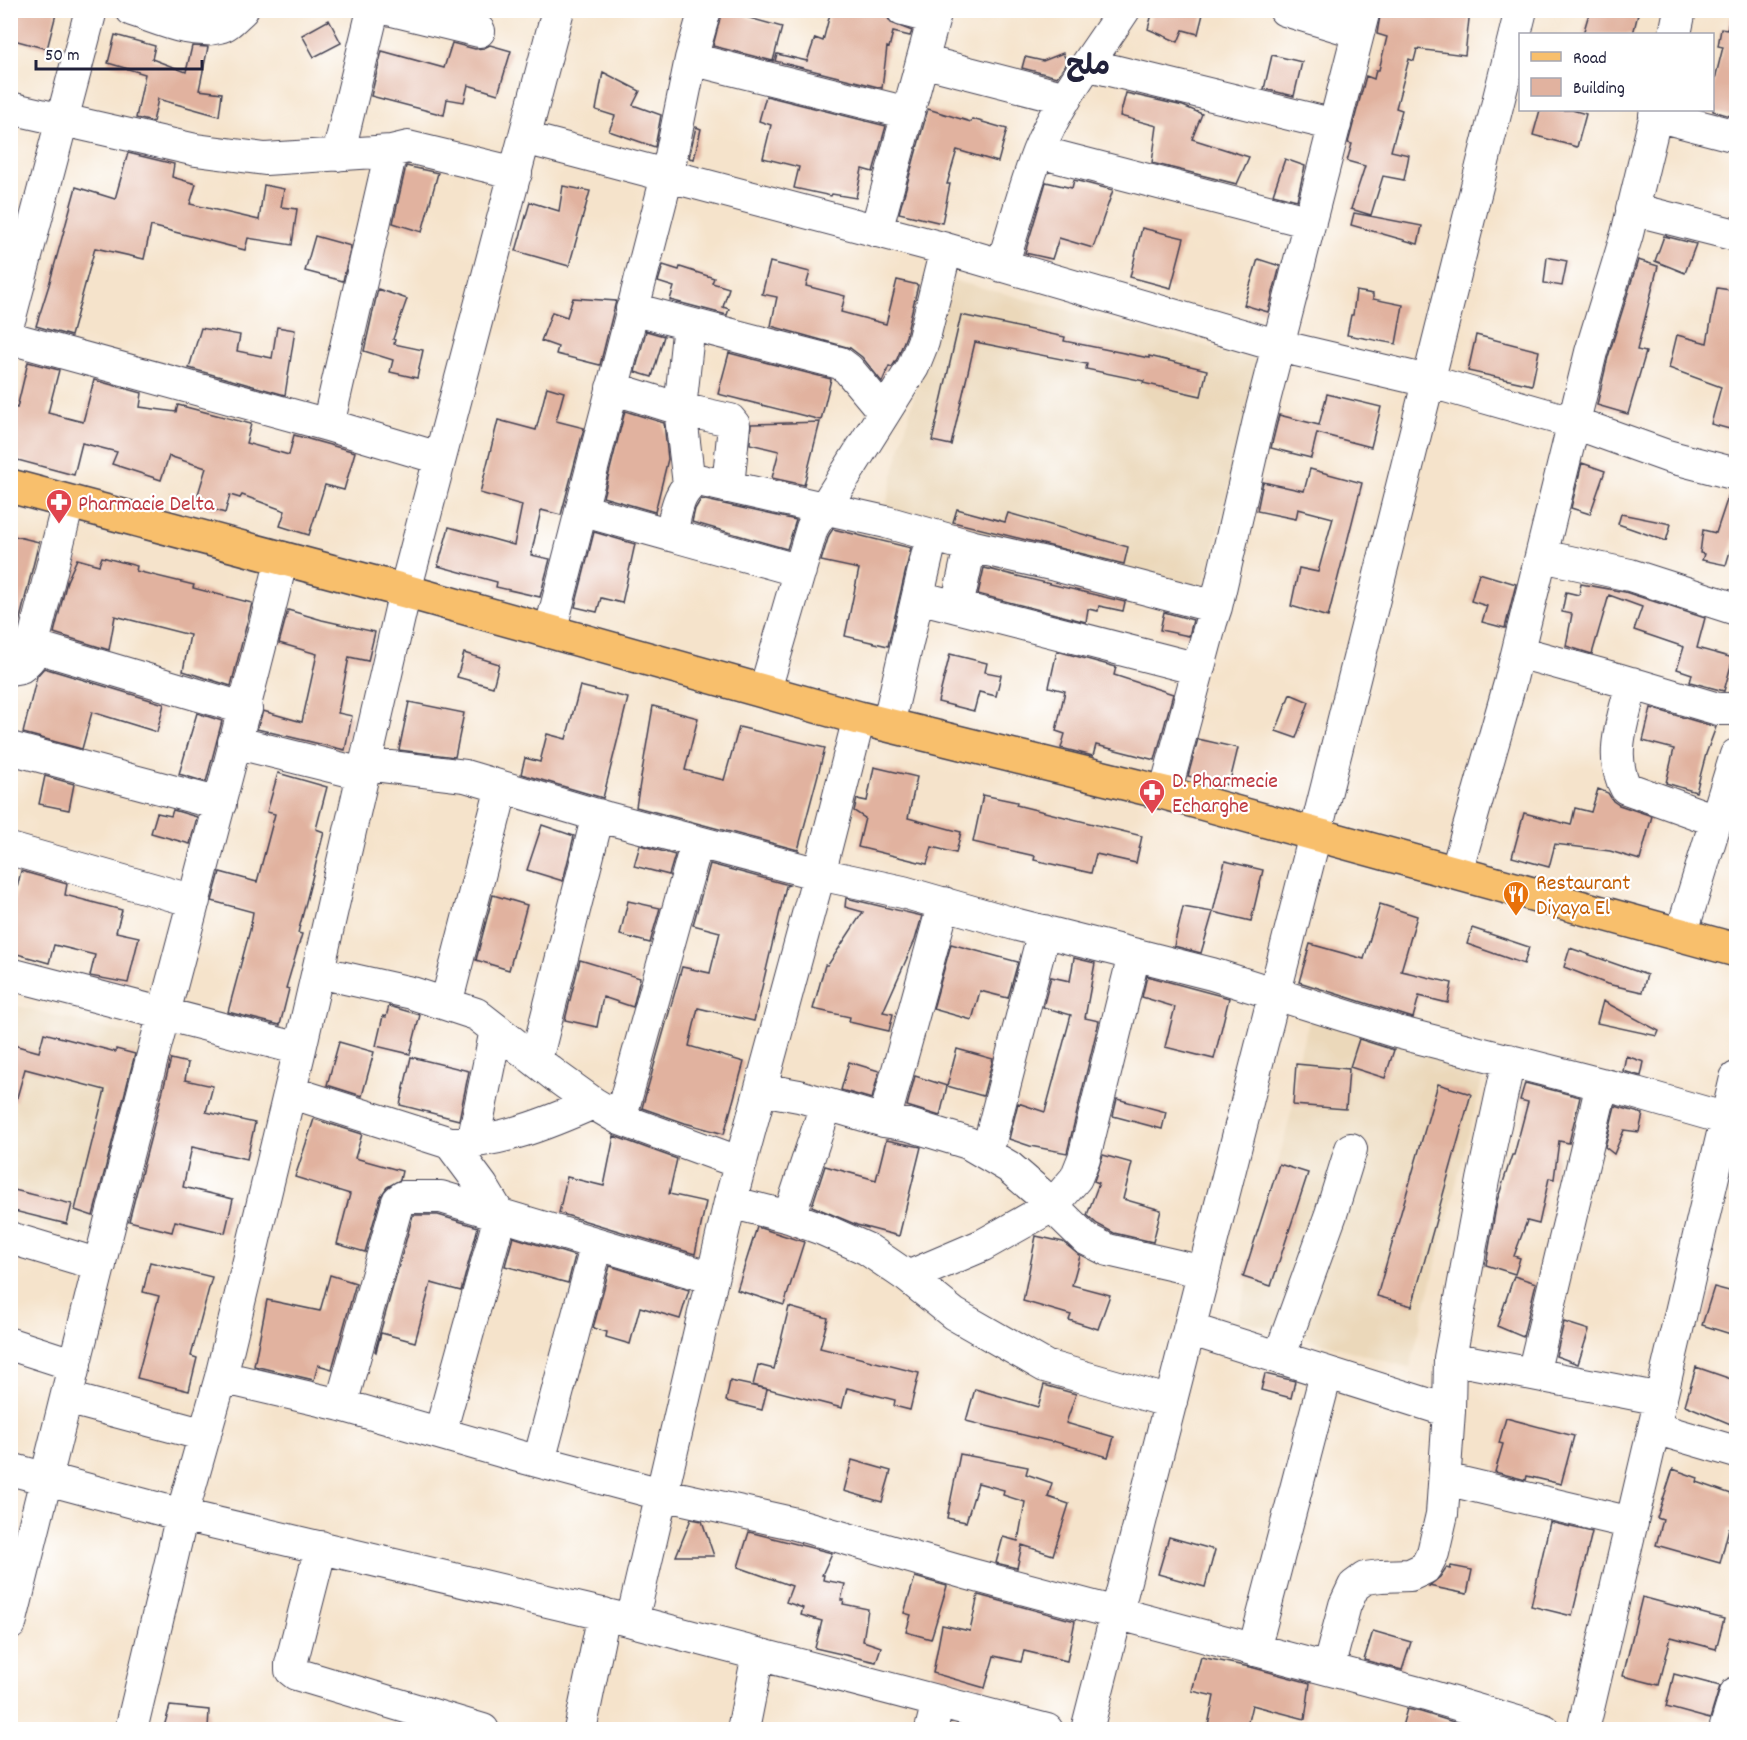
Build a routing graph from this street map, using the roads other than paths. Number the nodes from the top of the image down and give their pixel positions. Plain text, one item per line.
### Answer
1 (91, 10) edge
2 (132, 10) edge
3 (374, 10) edge
4 (392, 10) edge
5 (558, 10) edge
6 (705, 10) edge
7 (903, 10) edge
8 (1124, 10) edge
9 (1286, 10) edge
10 (1521, 10) edge
11 (1680, 10) edge
12 (935, 14) edge
13 (229, 16) edge
14 (1361, 21) edge
15 (479, 31) dead end
16 (1675, 33) edge
17 (691, 59) junction
18 (922, 61) junction
19 (1089, 65) junction
20 (1066, 98) junction
21 (10, 108) edge
22 (1656, 112) edge
23 (908, 113) junction
24 (62, 121) junction
25 (1335, 125) junction
26 (1737, 136) edge
27 (525, 138) junction
28 (391, 152) junction
29 (1038, 152) junction
30 (338, 155) junction
31 (516, 173) junction
32 (667, 176) junction
33 (1632, 209) junction
34 (1310, 222) junction
35 (876, 231) junction
36 (1737, 234) edge
37 (946, 249) junction
38 (1002, 266) junction
39 (632, 309) junction
40 (10, 317) edge
41 (689, 324) junction
42 (10, 338) edge
43 (1279, 346) junction
44 (1428, 381) junction
45 (612, 388) junction
46 (680, 409) junction
47 (884, 412) junction
48 (1575, 423) junction
49 (328, 425) junction
50 (439, 458) junction
51 (1737, 474) edge
52 (689, 484) junction
53 (10, 486) edge
54 (728, 487) junction
55 (68, 502) junction
56 (823, 509) junction
57 (581, 510) junction
58 (671, 535) junction
59 (932, 535) junction
60 (970, 546) junction
61 (1542, 556) junction
62 (282, 558) junction
63 (800, 571) junction
64 (405, 591) junction
65 (918, 597) junction
66 (957, 607) junction
67 (1216, 607) junction
68 (1737, 609) edge
69 (550, 632) junction
70 (33, 646) junction
71 (1518, 652) junction
72 (10, 669) edge
73 (1198, 669) junction
74 (1632, 683) junction
75 (765, 690) junction
76 (246, 709) junction
77 (1737, 709) edge
78 (874, 722) junction
79 (234, 742) junction
80 (10, 748) edge
81 (1737, 755) edge
82 (364, 769) junction
83 (502, 787) junction
84 (1165, 793) junction
85 (220, 804) junction
86 (598, 815) junction
87 (1715, 820) junction
88 (1315, 835) junction
89 (697, 842) junction
90 (10, 849) edge
91 (1456, 873) junction
92 (819, 874) junction
93 (194, 901) junction
94 (944, 903) junction
95 (1044, 931) junction
96 (1681, 935) junction
97 (1737, 950) edge
98 (1134, 954) junction
99 (318, 972) junction
100 (10, 974) edge
101 (1275, 994) junction
102 (446, 1004) junction
103 (163, 1014) junction
104 (496, 1030) junction
105 (300, 1049) junction
106 (536, 1060) junction
107 (1509, 1060) junction
108 (1737, 1078) edge
109 (1602, 1084) junction
110 (761, 1089) junction
111 (290, 1092) junction
112 (593, 1103) junction
113 (826, 1105) junction
114 (620, 1119) junction
115 (1727, 1119) junction
116 (884, 1121) junction
117 (461, 1142) junction
118 (1351, 1149) dead end
119 (987, 1153) junction
120 (741, 1163) junction
121 (730, 1202) junction
122 (1052, 1206) junction
123 (500, 1216) junction
124 (789, 1217) junction
125 (10, 1238) edge
126 (597, 1244) junction
127 (100, 1265) junction
128 (1204, 1272) junction
129 (908, 1277) junction
130 (712, 1278) junction
131 (1189, 1329) junction
132 (10, 1344) edge
133 (1279, 1358) junction
134 (1450, 1358) junction
135 (75, 1365) junction
136 (1326, 1374) junction
137 (1533, 1374) junction
138 (221, 1377) junction
139 (67, 1398) junction
140 (1171, 1402) junction
141 (341, 1405) junction
142 (1449, 1412) junction
143 (1657, 1414) junction
144 (440, 1433) junction
145 (205, 1435) junction
146 (1737, 1452) edge
147 (538, 1461) junction
148 (10, 1469) edge
149 (47, 1478) junction
150 (1444, 1479) junction
151 (662, 1494) junction
152 (182, 1515) junction
153 (1632, 1523) junction
154 (321, 1547) junction
155 (13, 1605) edge
156 (1117, 1613) junction
157 (618, 1618) junction
158 (1254, 1650) junction
159 (758, 1654) junction
160 (1328, 1669) junction
161 (1737, 1693) edge
162 (934, 1715) edge
163 (131, 1730) edge
164 (483, 1730) edge
165 (580, 1730) edge
166 (742, 1730) edge
167 (1047, 1730) edge
168 (1087, 1730) edge
169 (1544, 1730) edge
170 (1583, 1730) edge
171 (1725, 1730) edge

1 - 24 street
2 - 13 street
3 - 30 street
4 - 15 street
5 - 27 street
6 - 17 street
7 - 12 street
8 - 19 street
9 - 14 street
10 - 44 street
11 - 16 street
12 - 18 street
14 - 25 street
17 - 23 street
17 - 32 street
18 - 20 street
18 - 23 street
19 - 20 street
19 - 25 street
20 - 29 street
21 - 24 street
22 - 26 street
22 - 33 street
23 - 35 street
24 - 30 street
24 - 40 street
25 - 34 street
27 - 31 street
27 - 32 street
28 - 30 street
28 - 31 street
28 - 49 street
29 - 34 street
29 - 38 street
31 - 50 street
32 - 35 street
32 - 39 street
33 - 36 street
33 - 48 street
34 - 43 street
35 - 37 street
37 - 38 street
37 - 47 street
38 - 43 street
39 - 41 street
39 - 45 street
41 - 46 street
41 - 47 street
42 - 49 street
43 - 44 street
43 - 67 street
44 - 48 street
44 - 88 street
45 - 46 street
45 - 57 street
46 - 52 street
46 - 54 street
47 - 56 street
48 - 51 street
48 - 61 street
49 - 50 street
50 - 64 street
52 - 54 street
52 - 58 street
53 - 55 main road
54 - 56 street
55 - 62 main road
55 - 70 street
56 - 59 street
56 - 63 street
57 - 58 street
57 - 69 street
58 - 63 street
59 - 60 street
59 - 65 street
60 - 66 street
60 - 67 street
61 - 68 street
61 - 71 street
62 - 64 main road
62 - 76 street
63 - 75 street
64 - 69 main road
64 - 82 street
65 - 66 street
65 - 78 street
66 - 73 street
67 - 73 street
69 - 75 main road
70 - 72 street
70 - 76 street
71 - 74 street
71 - 91 street
73 - 84 street
74 - 77 street
74 - 87 street
75 - 78 main road
76 - 79 street
78 - 84 main road
78 - 92 street
79 - 82 street
79 - 85 street
80 - 85 street
81 - 87 street
82 - 83 street
82 - 99 street
83 - 86 street
83 - 102 street
84 - 88 main road
85 - 93 street
86 - 89 street
86 - 106 street
87 - 96 street
88 - 91 main road
88 - 101 street
89 - 92 street
89 - 114 street
90 - 93 street
91 - 96 main road
92 - 94 street
92 - 110 street
93 - 103 street
94 - 95 street
94 - 116 street
95 - 98 street
95 - 119 street
96 - 97 main road
98 - 101 street
98 - 122 street
99 - 102 street
99 - 105 street
100 - 103 street
101 - 107 street
101 - 128 street
102 - 104 street
103 - 105 street
103 - 127 street
104 - 106 street
104 - 117 street
105 - 111 street
106 - 112 street
107 - 109 street
107 - 134 street
108 - 115 street
109 - 115 street
109 - 137 street
110 - 113 street
110 - 120 street
111 - 117 street
111 - 138 street
112 - 114 street
112 - 117 street
113 - 116 street
113 - 124 street
114 - 120 street
115 - 143 street
116 - 119 street
117 - 123 street
118 - 133 street
119 - 122 street
120 - 121 street
121 - 124 street
121 - 130 street
122 - 128 street
122 - 129 street
123 - 126 street
123 - 141 street
123 - 144 street
124 - 129 street
125 - 127 street
126 - 130 street
126 - 147 street
127 - 135 street
128 - 131 street
129 - 140 street
130 - 151 street
131 - 133 street
131 - 140 street
132 - 135 street
133 - 136 street
134 - 137 street
134 - 142 street
135 - 139 street
136 - 142 street
136 - 158 street
137 - 143 street
138 - 141 street
138 - 145 street
139 - 145 street
139 - 149 street
140 - 156 street
141 - 144 street
142 - 150 street
143 - 146 street
143 - 153 street
144 - 147 street
145 - 152 street
147 - 151 street
148 - 149 street
149 - 152 street
149 - 155 street
150 - 153 street
150 - 160 street
151 - 156 street
151 - 157 street
152 - 154 street
152 - 163 street
153 - 170 street
154 - 157 street
154 - 164 street
156 - 158 street
156 - 168 street
157 - 159 street
157 - 165 street
158 - 160 street
159 - 162 street
159 - 166 street
160 - 169 street
161 - 171 street
162 - 167 street

